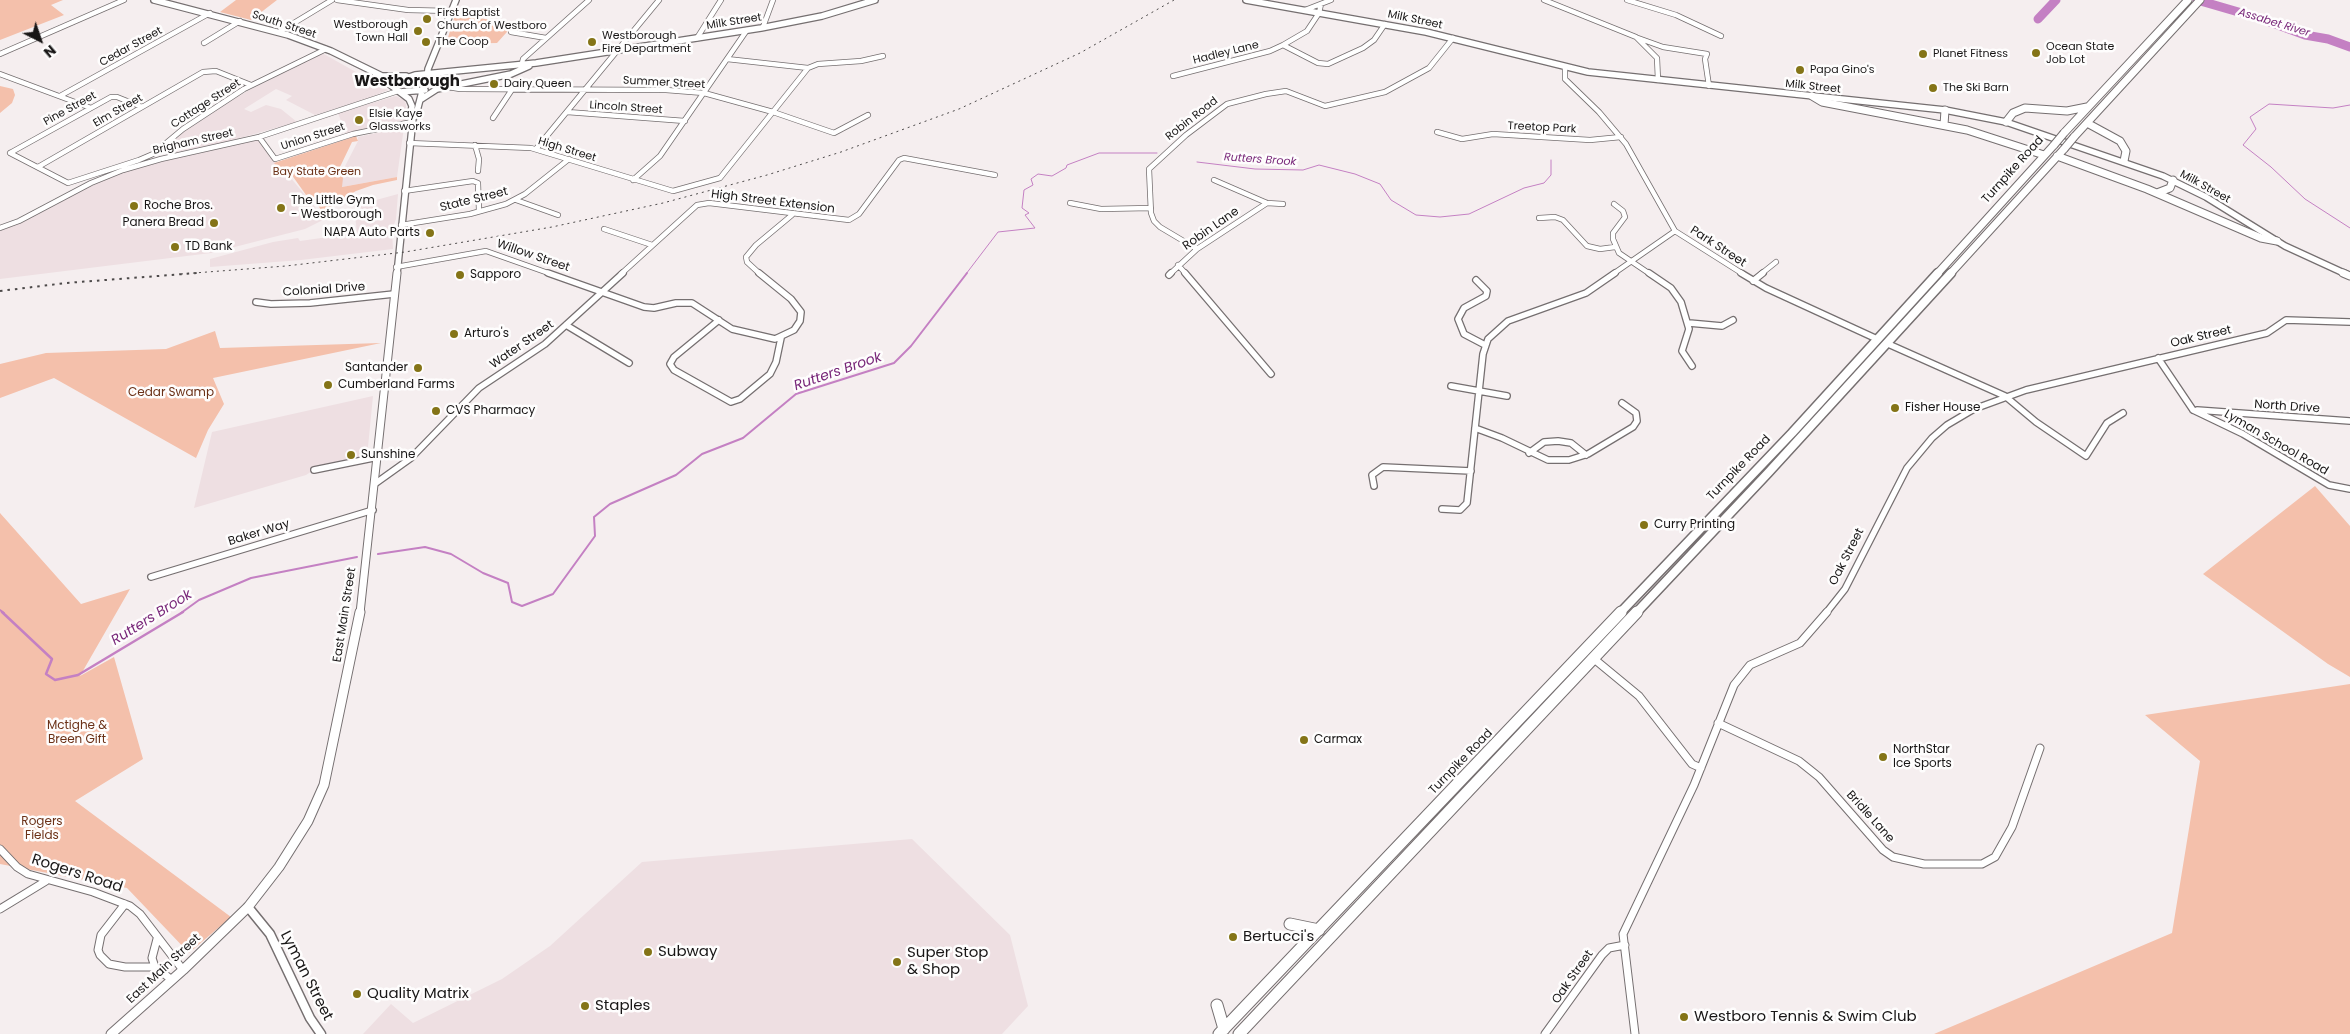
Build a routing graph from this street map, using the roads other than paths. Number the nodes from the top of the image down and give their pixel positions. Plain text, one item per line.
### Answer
1 (124, 0) edge
2 (154, 0) edge
3 (332, 0) edge
4 (338, 0) edge
5 (456, 0) edge
6 (589, 0) edge
7 (659, 0) edge
8 (721, 0) edge
9 (773, 0) edge
10 (875, 0) edge
11 (1246, 0) edge
12 (1331, 0) edge
13 (1544, 0) edge
14 (1627, 0) edge
15 (2188, 0) edge
16 (2199, 1) edge
17 (1321, 4) junction
18 (1305, 10) junction
19 (451, 11) junction
20 (1319, 12) junction
21 (210, 13) junction
22 (240, 21) junction
23 (1385, 24) junction
24 (763, 27) junction
25 (747, 30) junction
26 (279, 32) junction
27 (511, 32) dead end
28 (1721, 36) dead end
29 (1636, 37) junction
30 (546, 38) junction
31 (698, 38) junction
32 (1453, 38) junction
33 (204, 43) dead end
34 (1283, 45) junction
35 (1660, 46) junction
36 (326, 49) junction
37 (618, 50) junction
38 (0, 54) edge
39 (883, 56) dead end
40 (1657, 58) junction
41 (727, 60) junction
42 (1565, 67) junction
43 (521, 68) junction
44 (808, 68) junction
45 (428, 72) junction
46 (376, 73) junction
47 (0, 74) edge
48 (411, 76) junction
49 (1173, 76) dead end
50 (1658, 80) junction
51 (424, 83) junction
52 (251, 85) junction
53 (1708, 86) junction
54 (448, 88) junction
55 (513, 88) junction
56 (437, 89) junction
57 (586, 89) junction
58 (398, 90) junction
59 (411, 91) junction
60 (422, 91) junction
61 (704, 93) junction
62 (60, 96) junction
63 (1812, 96) junction
64 (409, 99) joint
65 (420, 100) junction
66 (369, 101) junction
67 (2089, 106) junction
68 (142, 107) junction
69 (371, 107) dead end
70 (91, 108) junction
71 (1945, 110) junction
72 (2051, 110) junction
73 (567, 112) junction
74 (773, 112) junction
75 (868, 115) dead end
76 (493, 118) dead end
77 (412, 120) junction
78 (685, 121) junction
79 (2006, 122) junction
80 (2087, 123) junction
81 (1944, 125) junction
82 (2071, 126) junction
83 (1437, 132) dead end
84 (260, 137) junction
85 (1621, 137) junction
86 (409, 143) junction
87 (475, 145) junction
88 (536, 149) junction
89 (2044, 156) junction
90 (2057, 156) junction
91 (569, 159) junction
92 (2124, 161) junction
93 (38, 167) junction
94 (478, 171) dead end
95 (995, 175) dead end
96 (633, 180) junction
97 (1214, 180) dead end
98 (2173, 180) junction
99 (404, 191) junction
100 (2157, 193) junction
101 (516, 200) junction
102 (702, 203) joint
103 (1267, 203) junction
104 (1070, 204) dead end
105 (1283, 204) dead end
106 (1614, 204) dead end
107 (1151, 208) junction
108 (479, 211) junction
109 (558, 215) dead end
110 (792, 215) junction
111 (1539, 218) dead end
112 (401, 225) junction
113 (0, 228) edge
114 (604, 229) dead end
115 (1675, 231) junction
116 (2277, 241) junction
117 (652, 245) junction
118 (1615, 248) junction
119 (1197, 249) junction
120 (1630, 262) junction
121 (1776, 262) dead end
122 (1178, 265) junction
123 (396, 267) junction
124 (1169, 275) dead end
125 (2350, 276) edge
126 (1476, 280) dead end
127 (1753, 281) junction
128 (603, 291) junction
129 (394, 294) junction
130 (256, 302) dead end
131 (719, 320) junction
132 (1733, 320) dead end
133 (2350, 322) edge
134 (1689, 323) junction
135 (566, 325) junction
136 (781, 338) junction
137 (1882, 341) junction
138 (1485, 345) junction
139 (2158, 358) junction
140 (629, 363) dead end
141 (1692, 366) dead end
142 (1271, 374) dead end
143 (1451, 386) dead end
144 (1478, 390) junction
145 (1507, 396) dead end
146 (2005, 396) junction
147 (1622, 403) dead end
148 (2193, 410) junction
149 (2123, 413) dead end
150 (2350, 421) edge
151 (1475, 428) junction
152 (1529, 452) junction
153 (1586, 455) junction
154 (378, 457) junction
155 (314, 470) dead end
156 (1471, 471) junction
157 (376, 482) junction
158 (1374, 486) dead end
159 (2350, 489) edge
160 (1442, 509) dead end
161 (373, 510) junction
162 (151, 577) dead end
163 (1593, 658) junction
164 (1718, 724) junction
165 (2040, 748) dead end
166 (1701, 768) junction
167 (0, 849) edge
168 (46, 881) junction
169 (125, 904) junction
170 (248, 907) junction
171 (0, 909) edge
172 (1290, 924) dead end
173 (1319, 930) junction
174 (158, 939) junction
175 (1625, 945) junction
176 (155, 967) junction
177 (183, 970) junction
178 (172, 980) junction
179 (1217, 1005) dead end
180 (1221, 1032) edge
181 (111, 1034) edge
182 (321, 1034) edge
183 (1239, 1034) edge
184 (1545, 1034) edge
185 (1635, 1034) edge

1 - 38 street
2 - 21 main road, South Street
3 - 26 street
4 - 19 street
5 - 19 main road, East Main Street
6 - 30 street
7 - 37 street
8 - 31 street
9 - 24 street
10 - 24 main road, Milk Street
11 - 18 main road, Milk Street
12 - 17 street
13 - 29 street
14 - 28 street
15 - 67 highway, Turnpike Road
16 - 80 highway, Turnpike Road
17 - 18 street
17 - 20 street
18 - 20 main road, Milk Street
19 - 45 main road, East Main Street
20 - 23 main road, Milk Street
20 - 34 street, Hadley Lane
21 - 22 main road, South Street
21 - 62 street, Cedar Street
22 - 26 main road, South Street
22 - 33 street
23 - 32 main road, Milk Street
23 - 34 street
24 - 25 main road, Milk Street
25 - 31 main road, Milk Street
25 - 41 street
26 - 36 main road, South Street
27 - 30 street
29 - 35 street
29 - 40 street
30 - 43 street
31 - 37 main road, Milk Street
32 - 42 main road, Milk Street
32 - 107 street, Robin Road
34 - 49 street, Hadley Lane
35 - 40 street
35 - 53 street
36 - 46 main road, South Street
36 - 52 street, Cottage Street
37 - 43 main road, Milk Street
37 - 57 street
39 - 44 street
40 - 50 street
41 - 44 street
41 - 61 street
42 - 50 main road, Milk Street
42 - 85 street, Park Street
43 - 45 main road, Milk Street
43 - 54 main road, Milk Street
44 - 74 street
45 - 48 main road, South Street
45 - 51 main road, East Main Street
46 - 48 main road, South Street
46 - 58 main road, South Street
47 - 62 street
48 - 51 main road
48 - 58 main road
50 - 53 main road, Milk Street
51 - 59 main road
51 - 60 main road, East Main Street
52 - 68 street, Elm Street
52 - 93 street, Cottage Street
53 - 63 main road, Milk Street
54 - 55 street, Summer Street
54 - 56 main road, Milk Street
55 - 57 street, Summer Street
55 - 76 street
56 - 60 main road
56 - 65 main road, Milk Street
57 - 61 street, Summer Street
57 - 73 street
58 - 59 main road
58 - 64 main road, South Street
58 - 66 street, Brigham Street
59 - 60 main road
60 - 65 main road, East Main Street
61 - 74 street, Summer Street
61 - 78 street
62 - 70 street
63 - 71 main road, Milk Street
63 - 81 highway
64 - 77 main road, East Main Street
65 - 77 main road, East Main Street
66 - 69 street
66 - 84 street, Brigham Street
67 - 72 highway
67 - 82 highway, Turnpike Road
68 - 70 street, Pine Street
68 - 93 street, Elm Street
70 - 93 street, Pine Street
71 - 79 main road, Milk Street
71 - 81 highway
72 - 79 highway
72 - 82 highway
73 - 78 street, Lincoln Street
73 - 88 street
74 - 75 street, Summer Street
74 - 96 street, High Street
77 - 84 street, Union Street
77 - 86 main road, East Main Street
78 - 96 street
79 - 92 main road, Milk Street
80 - 90 highway, Turnpike Road, bridge
80 - 92 highway
81 - 89 highway
82 - 89 highway, Turnpike Road, bridge
83 - 85 street, Treetop Park
84 - 113 street, Brigham Street
85 - 115 street, Park Street
86 - 87 street, High Street
86 - 99 main road, East Main Street
87 - 88 street, High Street
87 - 94 street
88 - 91 street, High Street
89 - 137 highway, Turnpike Road
90 - 100 highway
90 - 137 highway, Turnpike Road
91 - 96 street, High Street
91 - 101 street, State Street
92 - 98 main road, Milk Street
95 - 110 street, High Street Extension
97 - 103 street
98 - 100 highway
98 - 116 main road, Milk Street
99 - 108 street
99 - 112 main road, East Main Street
100 - 116 highway
101 - 108 street, State Street
101 - 109 street
102 - 110 street, High Street Extension
102 - 117 street, Water Street
103 - 105 street
103 - 119 street, Robin Lane
104 - 107 street
106 - 118 street
107 - 119 street, Robin Road
108 - 112 street, State Street
110 - 136 street
111 - 118 street
112 - 123 main road, East Main Street
114 - 117 street
115 - 120 street
115 - 127 street, Park Street
116 - 125 main road, Milk Street
117 - 128 street, Water Street
118 - 120 street
119 - 122 street, Robin Lane
120 - 134 street
120 - 138 street
121 - 127 street
122 - 124 street, Robin Lane
122 - 142 street
123 - 128 street, Willow Street
123 - 129 main road, East Main Street
126 - 138 street
127 - 137 street, Park Street
128 - 131 street, Willow Street
128 - 135 street, Water Street
129 - 130 street, Colonial Drive
129 - 154 main road, East Main Street
131 - 136 street, Willow Street
131 - 136 street
132 - 134 street
133 - 139 street, Oak Street
134 - 141 street
135 - 140 street
135 - 157 street, Water Street
137 - 146 street, Park Street
137 - 163 highway, Turnpike Road
137 - 173 highway, Turnpike Road
138 - 144 street
139 - 146 street, Oak Street
139 - 148 street
143 - 144 street
144 - 145 street
144 - 151 street
146 - 149 street
146 - 164 street, Oak Street
147 - 153 street
148 - 150 street, North Drive
148 - 159 street, Lyman School Road
151 - 152 street
151 - 156 street
152 - 153 street
152 - 153 street
154 - 155 street
154 - 157 main road, East Main Street
156 - 158 street
156 - 160 street
157 - 161 main road, East Main Street
161 - 162 street, Baker Way
161 - 170 main road, East Main Street
163 - 166 street
163 - 183 highway, Turnpike Road
164 - 165 street, Bridle Lane
164 - 166 street, Oak Street
166 - 175 street, Oak Street
167 - 168 street, Rogers Road
168 - 169 street, Rogers Road
168 - 171 street
169 - 174 street, Rogers Road
169 - 176 street
170 - 177 main road, East Main Street
170 - 182 street, Lyman Street
172 - 173 highway
173 - 180 highway, Turnpike Road
174 - 176 street
174 - 177 street, Rogers Road
175 - 184 street, Oak Street
175 - 185 street
176 - 178 street
177 - 178 main road, East Main Street
178 - 181 main road, East Main Street
179 - 180 highway

